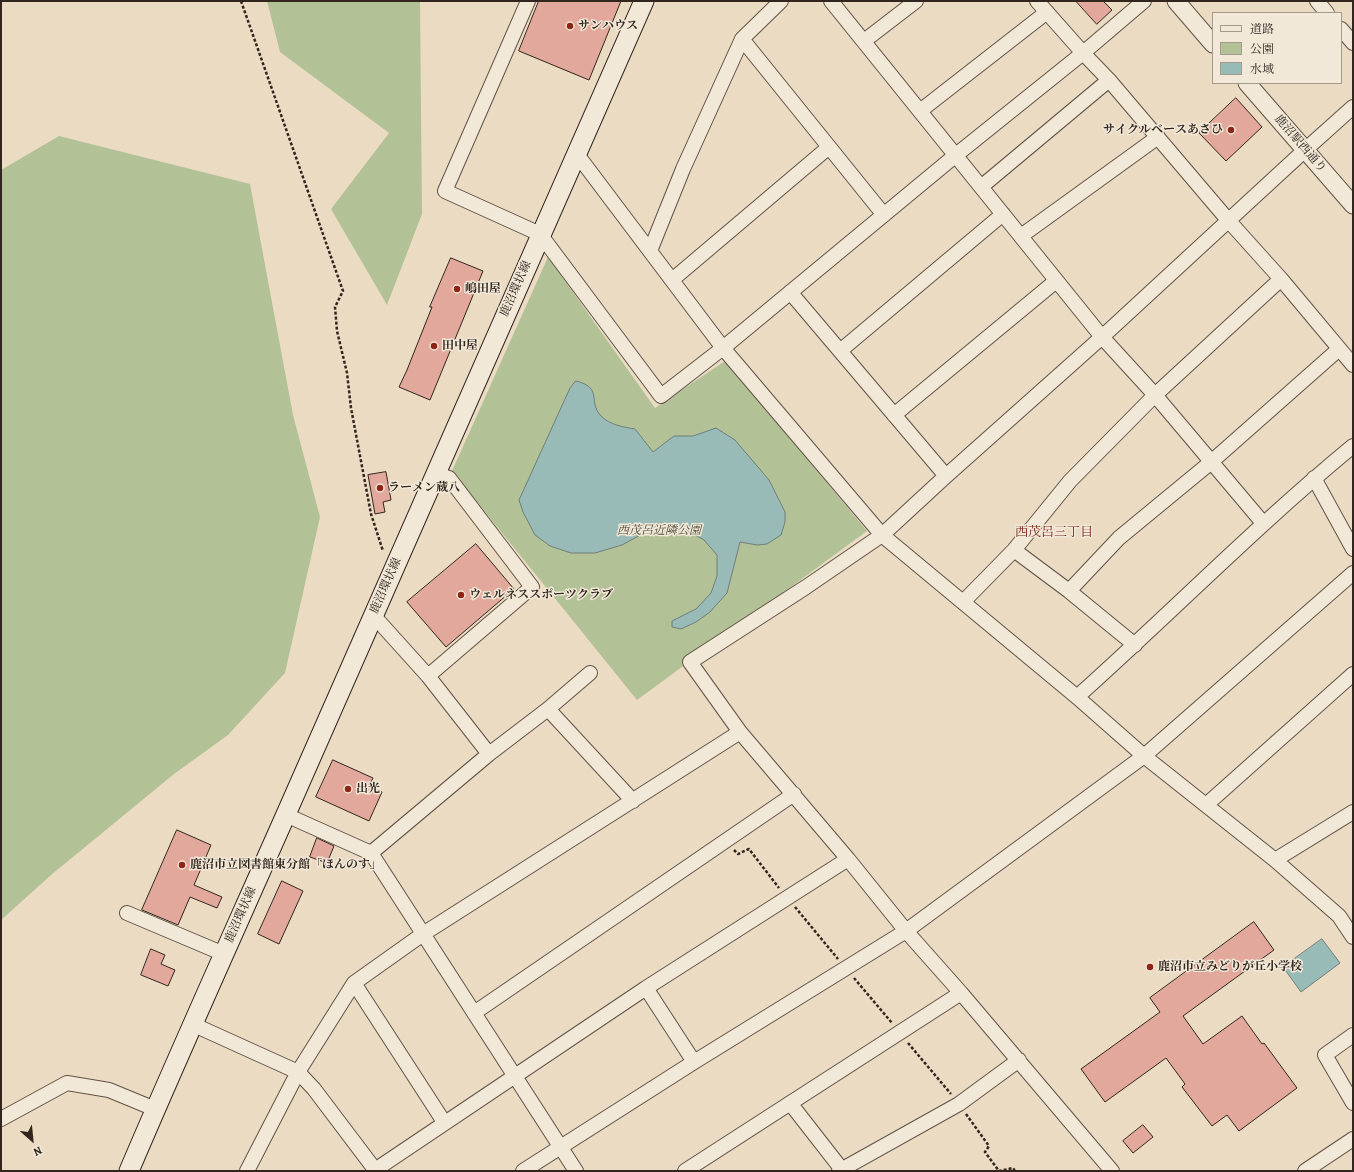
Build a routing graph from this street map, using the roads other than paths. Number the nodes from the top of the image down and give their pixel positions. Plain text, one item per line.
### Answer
1 (528, 1) edge
2 (644, 1) edge
3 (781, 1) edge
4 (831, 1) edge
5 (916, 1) edge
6 (1037, 1) edge
7 (1144, 1) edge
8 (1176, 1) edge
9 (1317, 1) edge
10 (1047, 12) junction
11 (1327, 12) edge
12 (1342, 30) edge
13 (742, 39) junction
14 (864, 41) junction
15 (1212, 43) edge
16 (1353, 43) edge
17 (1083, 53) junction
18 (1109, 80) junction
19 (1248, 84) edge
20 (1353, 107) edge
21 (920, 111) junction
22 (1158, 137) junction
23 (829, 147) junction
24 (1304, 150) junction
25 (576, 153) junction
26 (956, 155) junction
27 (981, 187) junction
28 (1353, 206) edge
29 (1003, 214) junction
30 (884, 215) junction
31 (1228, 220) junction
32 (540, 234) junction
33 (1021, 236) junction
34 (650, 251) junction
35 (1281, 279) junction
36 (672, 280) junction
37 (1056, 280) junction
38 (790, 292) junction
39 (1102, 337) junction
40 (723, 348) junction
41 (1339, 349) junction
42 (840, 351) junction
43 (1353, 365) edge
44 (1155, 395) junction
45 (894, 415) junction
46 (1353, 446) edge
47 (1210, 463) junction
48 (435, 473) junction
49 (946, 476) junction
50 (1314, 478) junction
51 (1263, 524) junction
52 (882, 535) junction
53 (1353, 549) edge
54 (1014, 550) junction
55 (1353, 573) edge
56 (1069, 591) junction
57 (963, 602) junction
58 (373, 615) junction
59 (1135, 645) junction
60 (590, 673) dead end
61 (1353, 674) edge
62 (428, 676) junction
63 (1077, 697) junction
64 (548, 709) junction
65 (740, 732) junction
66 (489, 754) junction
67 (1144, 756) junction
68 (794, 794) junction
69 (633, 801) junction
70 (1206, 805) junction
71 (1353, 812) edge
72 (286, 815) junction
73 (371, 853) junction
74 (848, 859) junction
75 (1275, 860) junction
76 (127, 913) dead end
77 (906, 931) junction
78 (423, 934) junction
79 (1353, 937) edge
80 (224, 954) junction
81 (354, 983) junction
82 (646, 988) junction
83 (961, 992) junction
84 (474, 1013) junction
85 (192, 1024) junction
86 (1353, 1035) edge
87 (1019, 1060) junction
88 (694, 1062) junction
89 (298, 1072) junction
90 (514, 1075) junction
91 (790, 1103) junction
92 (1353, 1103) edge
93 (155, 1109) junction
94 (1, 1119) edge
95 (444, 1122) junction
96 (1353, 1139) edge
97 (561, 1148) junction
98 (253, 1168) edge
99 (375, 1170) edge
100 (841, 1170) edge
101 (129, 1171) edge
102 (523, 1171) edge
103 (576, 1171) edge
104 (685, 1171) edge
105 (1112, 1171) edge
106 (1305, 1171) edge

1 - 32 street
2 - 25 main road, 鹿沼環状線
3 - 13 street
4 - 14 street
5 - 14 street
6 - 10 street
7 - 17 street
8 - 15 street
9 - 11 street
10 - 17 street
10 - 21 street
12 - 16 street
13 - 23 street
13 - 34 street
14 - 21 street
17 - 18 street
17 - 26 street
18 - 22 street
18 - 27 street
19 - 24 street, 鹿沼駅西通り
20 - 24 street
21 - 26 street
22 - 31 street
22 - 33 street
23 - 30 street
23 - 36 street
24 - 28 street, 鹿沼駅西通り
24 - 31 street
25 - 32 main road, 鹿沼環状線
25 - 34 street
26 - 27 street
26 - 30 street
27 - 29 street
29 - 33 street
29 - 42 street
30 - 38 street
31 - 35 street
31 - 39 street
32 - 40 street
32 - 48 main road, 鹿沼環状線
33 - 37 street
34 - 36 street
35 - 41 street
35 - 44 street
36 - 40 street
37 - 39 street
37 - 45 street
38 - 40 street
38 - 42 street
39 - 44 street
39 - 49 street
40 - 52 street
41 - 43 street
41 - 47 street
42 - 45 street
44 - 47 street
44 - 54 street
45 - 49 street
46 - 50 street
47 - 51 street
47 - 56 street
48 - 58 main road, 鹿沼環状線
48 - 62 street
49 - 52 street
50 - 51 street
50 - 53 street
51 - 59 street
52 - 57 street
52 - 65 street
54 - 56 street
54 - 57 street
55 - 67 street
56 - 59 street
57 - 63 street
58 - 62 street
58 - 72 main road, 鹿沼環状線
59 - 63 street
60 - 64 street
61 - 70 street
62 - 66 street
63 - 67 street
64 - 66 street
64 - 69 street
65 - 68 street
65 - 69 street
66 - 73 street
67 - 70 street
67 - 77 street
68 - 74 street
68 - 84 street
69 - 78 street
70 - 75 street
71 - 75 street
72 - 73 street
72 - 80 main road, 鹿沼環状線
73 - 78 street
74 - 77 street
74 - 82 street
75 - 79 street
76 - 80 street
77 - 83 street
77 - 88 street
78 - 81 street
78 - 84 street
80 - 85 main road, 鹿沼環状線
81 - 89 street
81 - 95 street
82 - 88 street
82 - 90 street
83 - 87 street
83 - 91 street
84 - 90 street
85 - 89 street
85 - 93 main road, 鹿沼環状線
86 - 92 street
87 - 100 street
87 - 105 street
88 - 97 street
89 - 98 street
89 - 99 street
90 - 95 street
90 - 97 street
91 - 100 street
91 - 104 street
93 - 94 street
93 - 101 main road, 鹿沼環状線
95 - 99 street
96 - 106 street
97 - 102 street
97 - 103 street

